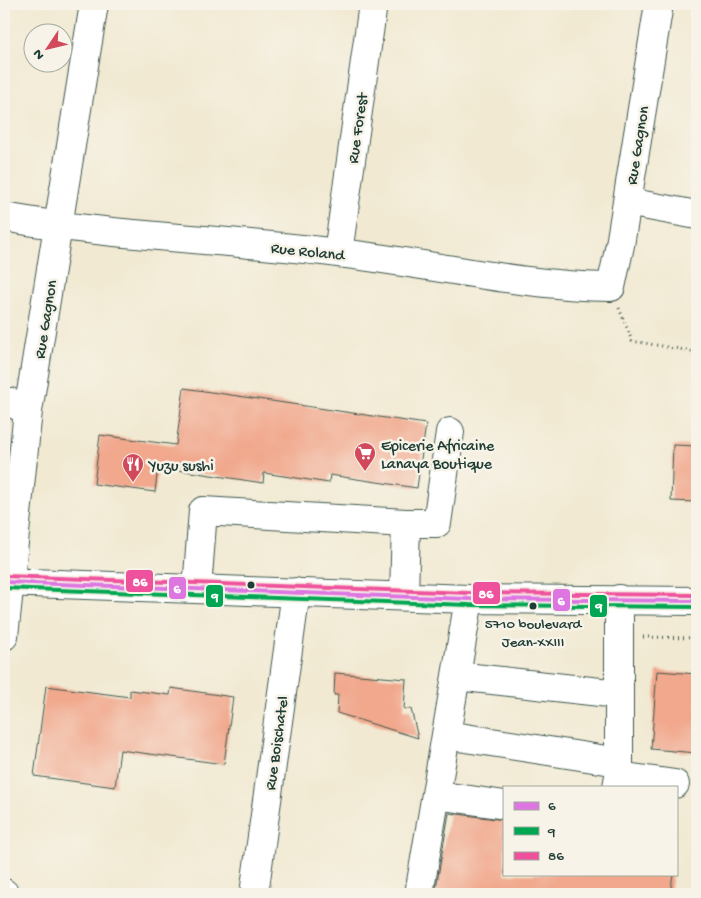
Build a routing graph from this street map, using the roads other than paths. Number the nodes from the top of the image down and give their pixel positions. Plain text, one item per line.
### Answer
1 (94, 4) edge
2 (374, 4) edge
3 (659, 4) edge
4 (627, 202) junction
5 (697, 215) edge
6 (4, 217) edge
7 (59, 227) junction
8 (338, 252) junction
9 (611, 287) joint
10 (16, 407) edge
11 (450, 432) dead end
12 (406, 523) junction
13 (7, 582) edge
14 (197, 589) junction
15 (296, 592) junction
16 (404, 596) junction
17 (469, 599) junction
18 (619, 599) junction
19 (697, 601) edge
20 (4, 636) edge
21 (456, 676) junction
22 (618, 694) junction
23 (446, 735) junction
24 (619, 775) edge
25 (675, 784) dead end
26 (436, 795) junction
27 (503, 805) edge
28 (254, 894) edge
29 (419, 894) edge

1 - 7 street, Rue Gagnon
2 - 8 street, Rue Forest
3 - 4 street, Rue Gagnon
4 - 5 street
4 - 9 street, Rue Gagnon
6 - 7 street, Rue Roland
7 - 8 street, Rue Roland
7 - 10 street, Rue Gagnon
8 - 9 street, Rue Roland
10 - 13 street, Rue Gagnon
11 - 12 street
12 - 14 street
12 - 16 street
13 - 14 street
13 - 20 street, Rue Gagnon
14 - 15 street
15 - 16 street
15 - 28 street, Rue Boischatel
16 - 17 street
17 - 18 street
17 - 21 street
18 - 19 street
18 - 22 street
21 - 22 street
21 - 23 street
22 - 24 street
23 - 24 street
23 - 26 street
24 - 25 street
26 - 27 street
26 - 29 street

